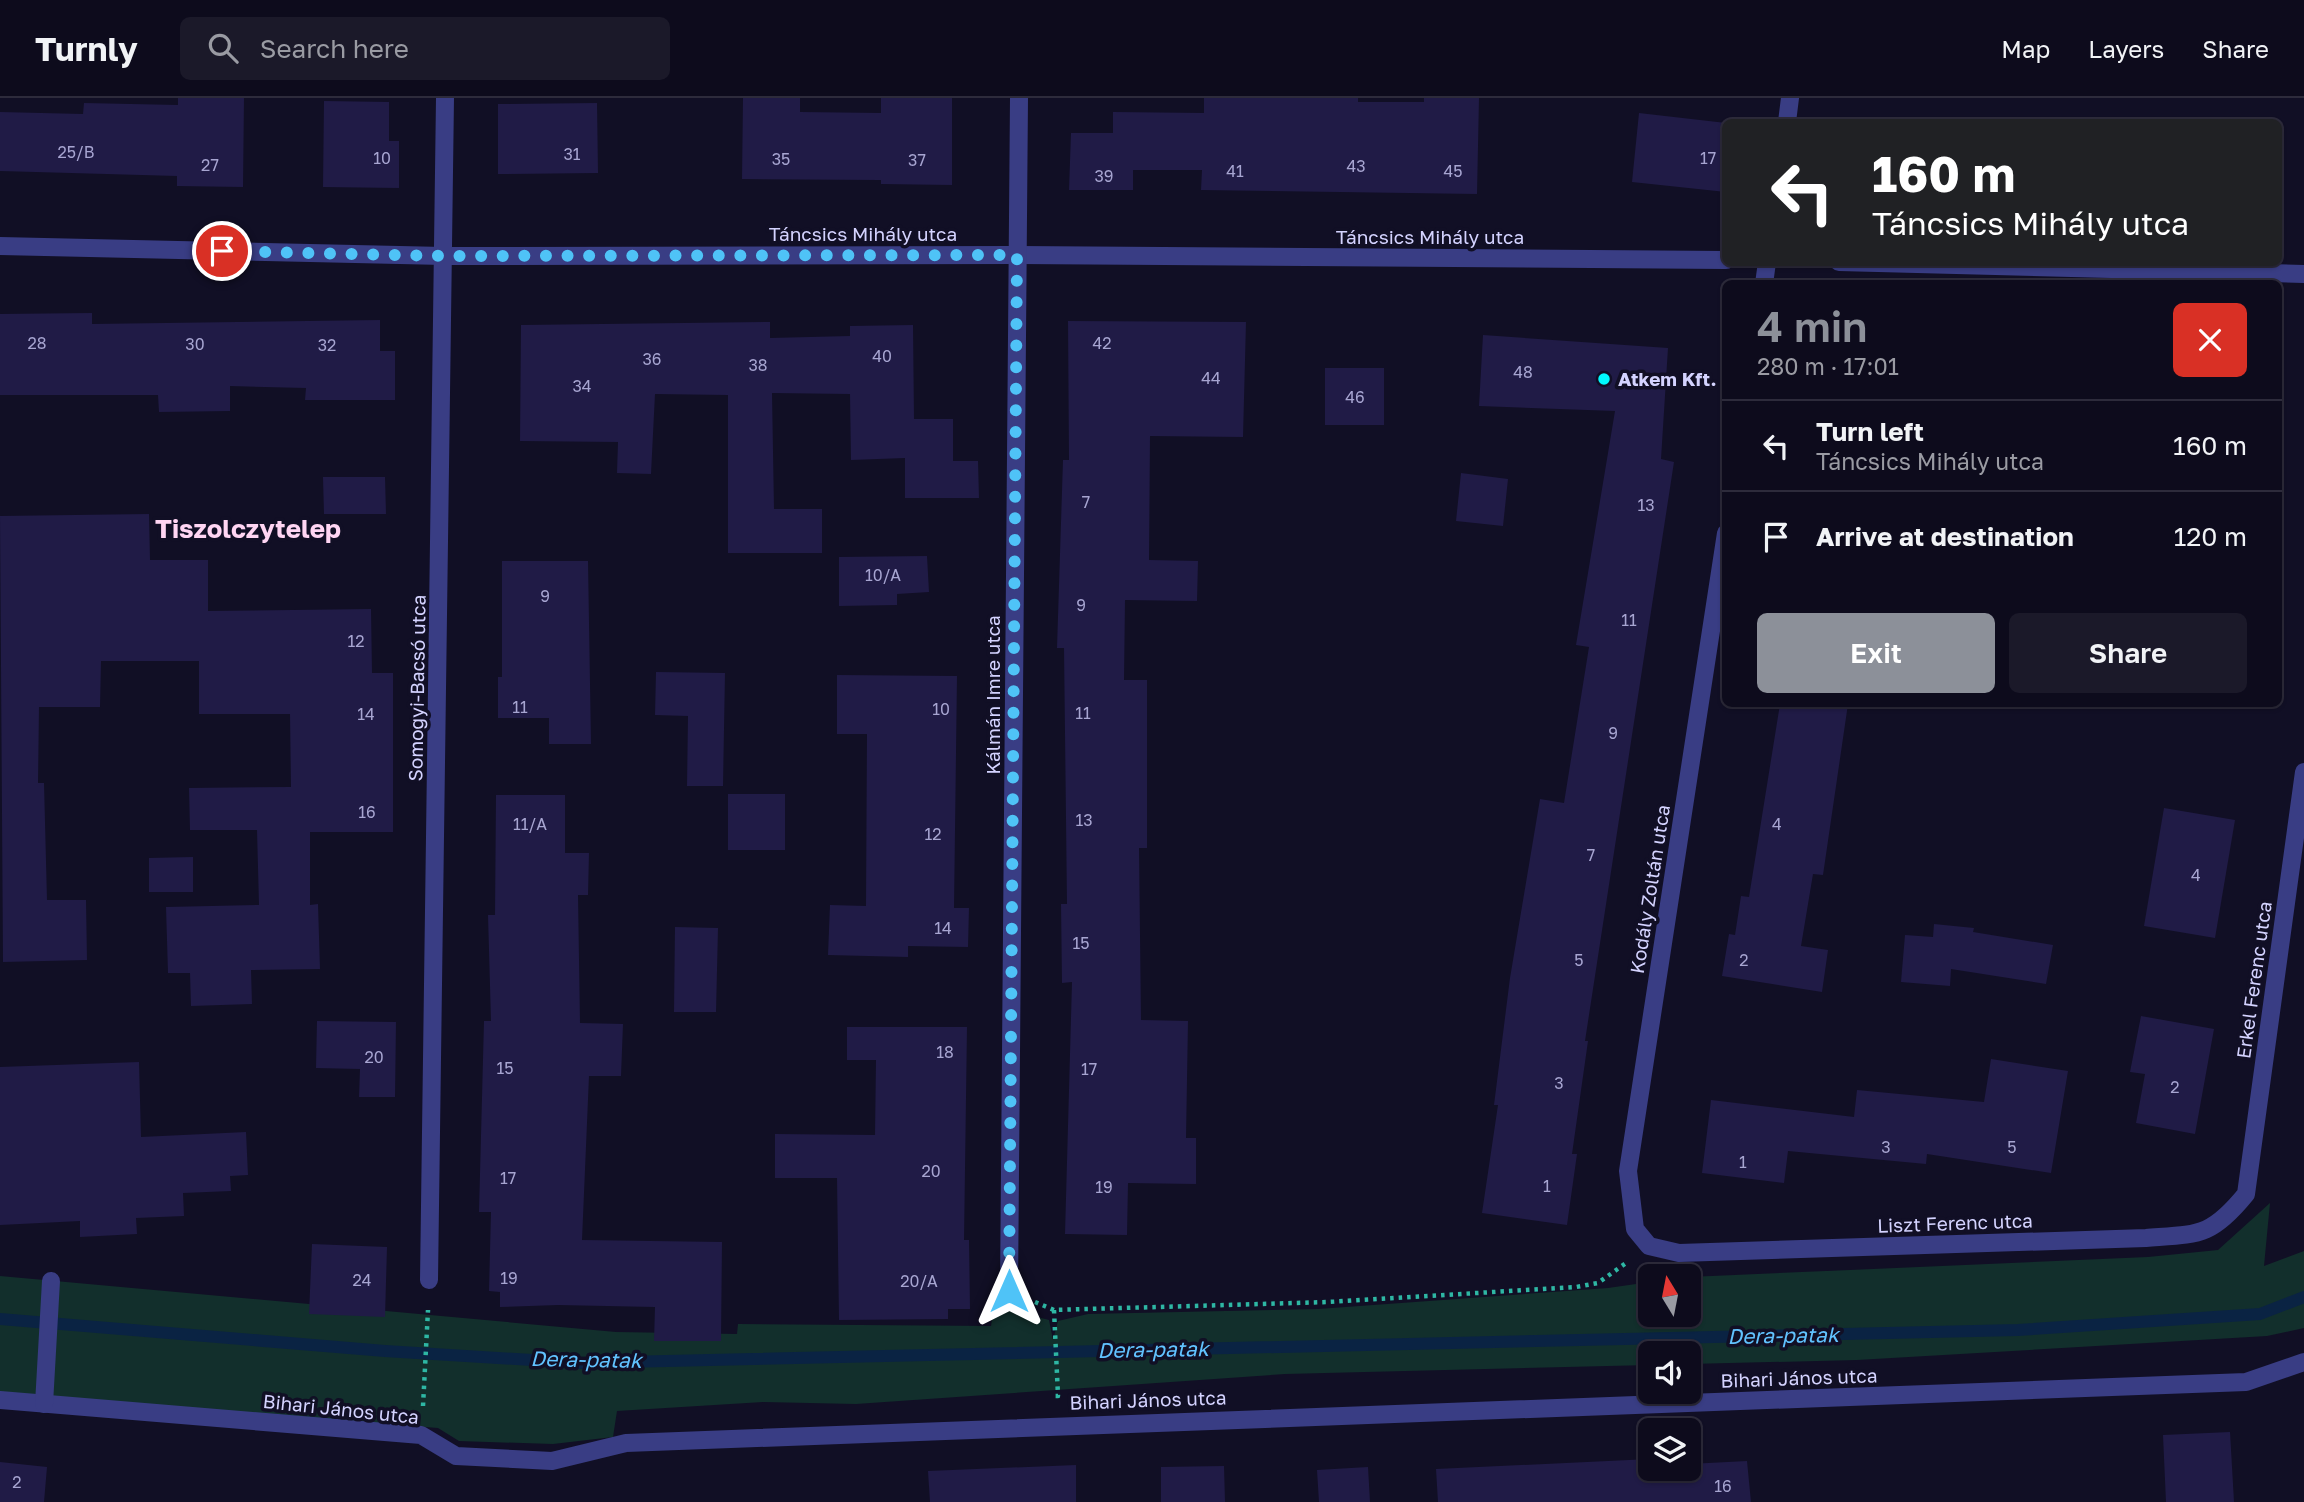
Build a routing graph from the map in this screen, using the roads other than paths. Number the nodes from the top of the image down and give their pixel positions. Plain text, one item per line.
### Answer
1 (445, 98) edge
2 (1019, 98) edge
3 (1790, 98) edge
4 (1787, 119) edge
5 (0, 246) edge
6 (1017, 255) junction
7 (444, 256) junction
8 (1722, 260) edge
9 (1994, 266) edge
10 (2304, 274) edge
11 (1722, 559) edge
12 (2304, 772) edge
13 (2246, 1194) joint
14 (1649, 1246) joint
15 (429, 1280) dead end
16 (51, 1281) dead end
17 (1009, 1291) dead end
18 (2304, 1362) edge
19 (0, 1400) edge
20 (44, 1404) junction

1 - 7 street, Somogyi-Bacsó utca
2 - 6 street, Kálmán Imre utca
3 - 4 street
5 - 7 street, Táncsics Mihály utca
6 - 7 street, Táncsics Mihály utca
6 - 8 street, Táncsics Mihály utca
6 - 17 street, Kálmán Imre utca
7 - 15 street, Somogyi-Bacsó utca
9 - 10 street
11 - 14 street, Kodály Zoltán utca
12 - 13 street, Erkel Ferenc utca
13 - 14 street, Liszt Ferenc utca
16 - 20 street
18 - 20 street, Bihari János utca
19 - 20 street, Bihari János utca

